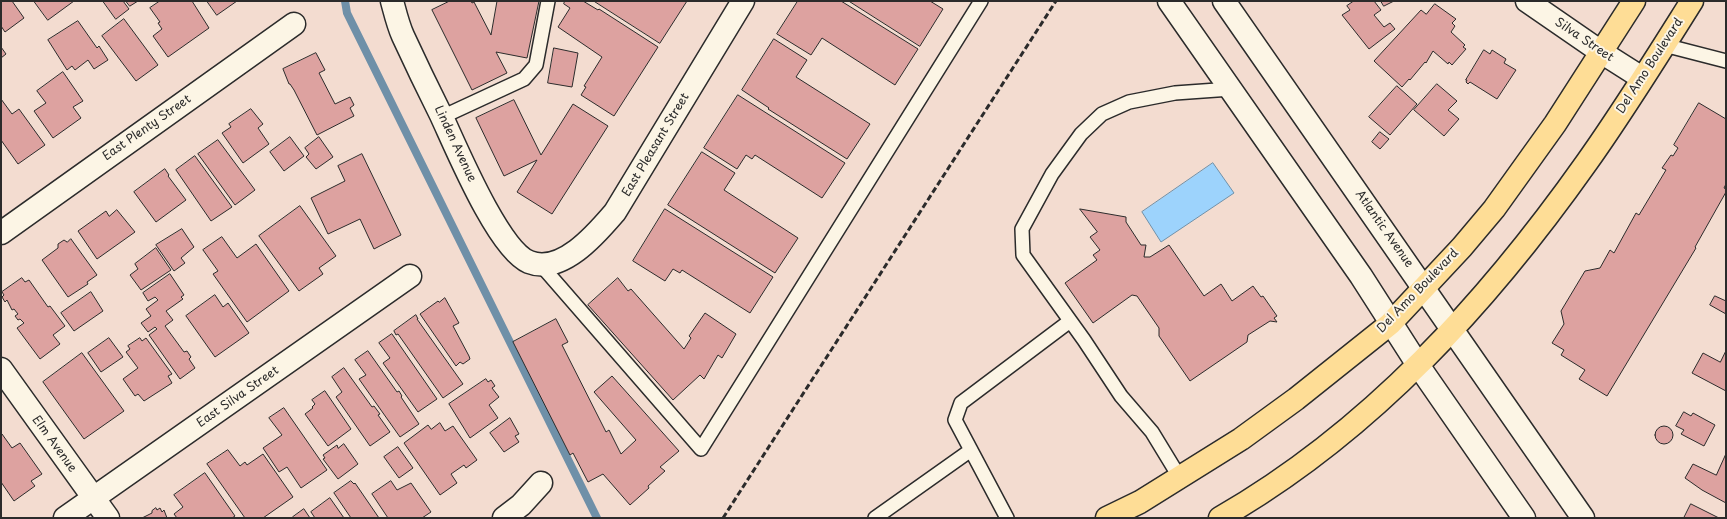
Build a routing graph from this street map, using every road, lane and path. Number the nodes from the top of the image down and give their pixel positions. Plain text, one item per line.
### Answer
1 (392, 1) edge
2 (548, 1) edge
3 (743, 1) edge
4 (981, 1) edge
5 (1169, 1) edge
6 (1224, 1) edge
7 (1527, 1) edge
8 (1634, 1) edge
9 (1692, 1) edge
10 (294, 24) dead end
11 (1664, 44) junction
12 (1601, 52) junction
13 (1726, 61) edge
14 (1642, 78) junction
15 (1231, 89) junction
16 (442, 117) junction
17 (1, 232) edge
18 (543, 264) junction
19 (410, 276) dead end
20 (1424, 287) junction
21 (1070, 321) junction
22 (1390, 324) junction
23 (1453, 330) junction
24 (1418, 365) junction
25 (1, 369) edge
26 (971, 450) junction
27 (1180, 478) junction
28 (541, 483) dead end
29 (94, 498) junction
30 (66, 518) edge
31 (108, 518) edge
32 (504, 518) edge
33 (875, 518) edge
34 (1008, 518) edge
35 (1107, 518) edge
36 (1220, 518) edge
37 (1524, 518) edge
38 (1583, 518) edge

1 - 16 street, Linden Avenue
2 - 16 lane
3 - 18 street, East Pleasant Street
4 - 18 lane
5 - 15 street
6 - 20 street, Atlantic Avenue
7 - 12 street, Silva Street
8 - 12 main road, Del Amo Boulevard
9 - 11 main road, Del Amo Boulevard
10 - 17 street, East Plenty Street
11 - 13 lane
11 - 14 main road, Del Amo Boulevard
12 - 14 street, Silva Street
12 - 20 main road, Del Amo Boulevard
14 - 23 main road, Del Amo Boulevard
15 - 21 lane
15 - 22 street
16 - 18 street, Linden Avenue
19 - 29 street, East Silva Street
20 - 22 main road, Del Amo Boulevard
20 - 23 street, Atlantic Avenue
21 - 26 lane
21 - 27 lane
22 - 24 street
22 - 27 main road, Del Amo Boulevard
23 - 24 main road, Del Amo Boulevard
23 - 38 street, Atlantic Avenue
24 - 36 main road, Del Amo Boulevard
24 - 37 street
25 - 29 street, Elm Avenue
26 - 33 lane
26 - 34 lane
27 - 35 main road, Del Amo Boulevard
28 - 32 street
29 - 30 street, East Silva Street
29 - 31 street, Elm Avenue

